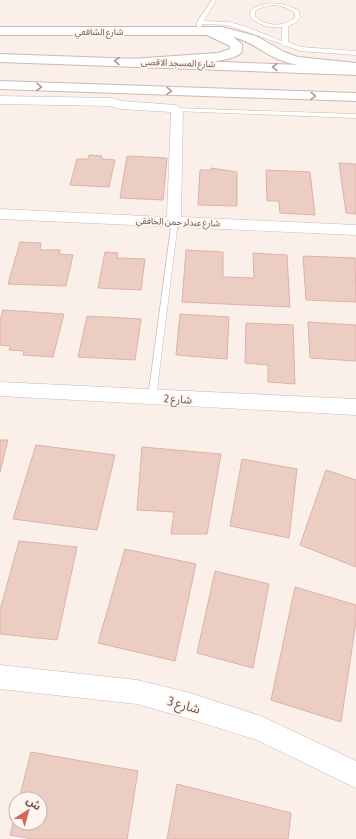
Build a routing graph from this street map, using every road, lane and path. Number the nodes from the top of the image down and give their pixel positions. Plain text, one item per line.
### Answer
1 (214, 0) edge
2 (285, 25) junction
3 (199, 27) junction
4 (0, 31) edge
5 (285, 45) junction
6 (356, 53) edge
7 (0, 58) edge
8 (136, 62) junction
9 (356, 67) edge
10 (356, 70) edge
11 (0, 85) edge
12 (107, 89) junction
13 (356, 97) edge
14 (0, 100) edge
15 (112, 102) junction
16 (177, 110) junction
17 (356, 116) edge
18 (0, 214) edge
19 (174, 222) junction
20 (356, 230) edge
21 (0, 389) edge
22 (152, 398) junction
23 (356, 407) edge
24 (0, 677) edge
25 (356, 775) edge

1 - 3 lane
2 - 2 lane
2 - 5 lane
3 - 4 main road, شارع الشافعي
3 - 5 lane
3 - 8 main road, شارع الشافعي
3 - 9 main road, شارع الشافعي
5 - 6 lane
8 -> 7 main road, شارع المسجد الاقصى
10 -> 8 main road, شارع المسجد الاقصى
11 -> 12 main road
12 -> 13 main road
12 - 15 street
14 - 15 street
15 - 16 street
16 - 17 lane
16 - 19 street
18 - 19 street, شارع عبدلر حمن الخافقي
19 - 20 street, شارع عبدلر حمن الخافقي
19 - 22 lane
21 - 22 street, شارع 2
22 - 23 street, شارع 2
24 - 25 street, شارع 3

